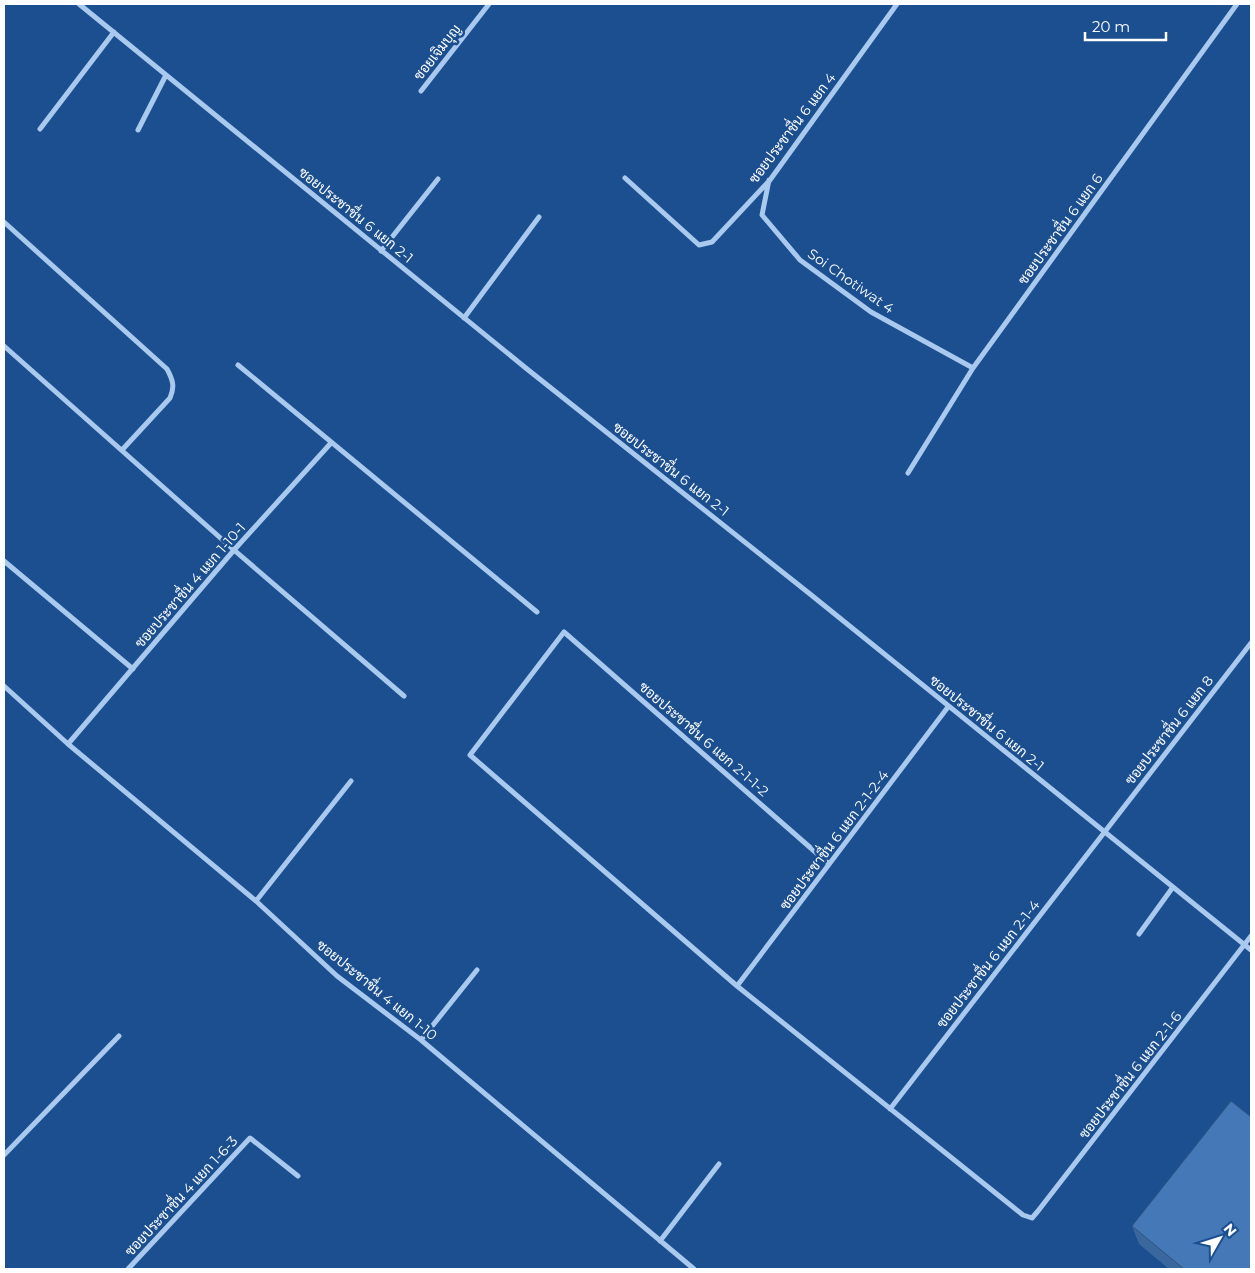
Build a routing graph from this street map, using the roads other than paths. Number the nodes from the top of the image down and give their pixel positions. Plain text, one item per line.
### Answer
1 (79, 4) edge
2 (489, 4) edge
3 (897, 4) edge
4 (1237, 4) edge
5 (114, 32) junction
6 (166, 75) junction
7 (421, 91) dead end
8 (40, 129) dead end
9 (138, 130) dead end
10 (625, 178) dead end
11 (438, 179) dead end
12 (770, 180) junction
13 (539, 217) dead end
14 (4, 222) edge
15 (381, 251) junction
16 (464, 318) junction
17 (4, 346) edge
18 (238, 365) dead end
19 (973, 368) junction
20 (331, 443) junction
21 (122, 450) junction
22 (908, 473) dead end
23 (234, 550) junction
24 (4, 561) edge
25 (537, 612) dead end
26 (1251, 643) edge
27 (133, 669) junction
28 (4, 686) edge
29 (404, 696) dead end
30 (948, 707) junction
31 (68, 744) junction
32 (351, 781) dead end
33 (1104, 832) junction
34 (829, 864) junction
35 (1172, 887) junction
36 (256, 901) junction
37 (1139, 934) dead end
38 (1251, 936) edge
39 (1244, 945) junction
40 (1251, 950) edge
41 (477, 970) dead end
42 (737, 986) junction
43 (119, 1036) dead end
44 (421, 1040) junction
45 (890, 1109) junction
46 (4, 1155) edge
47 (719, 1164) dead end
48 (298, 1176) dead end
49 (660, 1241) junction
50 (128, 1269) edge
51 (694, 1269) edge

1 - 5 street, ซอยประชาชื่น 6 แยก 2-1
2 - 7 street, ซอยเจิมบุญ
3 - 12 street, ซอยประชาชื่น 6 แยก 4
4 - 19 street, ซอยประชาชื่น 6 แยก 6
5 - 6 street, ซอยประชาชื่น 6 แยก 2-1
5 - 8 street
6 - 9 street
6 - 15 street, ซอยประชาชื่น 6 แยก 2-1
10 - 12 street, ซอยประชาชื่น 6 แยก 4
11 - 15 street
12 - 19 street, Soi Chotiwat 4
13 - 16 street
14 - 21 street
15 - 16 street, ซอยประชาชื่น 6 แยก 2-1
16 - 30 street, ซอยประชาชื่น 6 แยก 2-1
17 - 21 street
18 - 20 street
19 - 22 street, ซอยประชาชื่น 6 แยก 6
20 - 23 street, ซอยประชาชื่น 4 แยก 1-10-1
20 - 25 street
21 - 23 street
23 - 27 street, ซอยประชาชื่น 4 แยก 1-10-1
23 - 29 street
24 - 27 street
26 - 33 street, ซอยประชาชื่น 6 แยก 8
27 - 31 street, ซอยประชาชื่น 4 แยก 1-10-1
28 - 31 street, ซอยประชาชื่น 4 แยก 1-10
30 - 33 street, ซอยประชาชื่น 6 แยก 2-1
30 - 34 street, ซอยประชาชื่น 6 แยก 2-1-2-4
31 - 36 street, ซอยประชาชื่น 4 แยก 1-10
32 - 36 street
33 - 35 street, ซอยประชาชื่น 6 แยก 2-1
33 - 45 street, ซอยประชาชื่น 6 แยก 2-1-4
34 - 42 street, ซอยประชาชื่น 6 แยก 2-1-2-4
34 - 42 street, ซอยประชาชื่น 6 แยก 2-1-1-2
35 - 37 street
35 - 39 street, ซอยประชาชื่น 6 แยก 2-1
36 - 44 street, ซอยประชาชื่น 4 แยก 1-10
38 - 39 street, ซอยประชาชื่น 6 แยก 2-1-6
39 - 40 street, ซอยประชาชื่น 6 แยก 2-1
39 - 45 street, ซอยประชาชื่น 6 แยก 2-1-6
41 - 44 street
42 - 45 street
43 - 46 street
44 - 49 street, ซอยประชาชื่น 4 แยก 1-10
47 - 49 street
48 - 50 street, ซอยประชาชื่น 4 แยก 1-6-3
49 - 51 street, ซอยประชาชื่น 4 แยก 1-10

